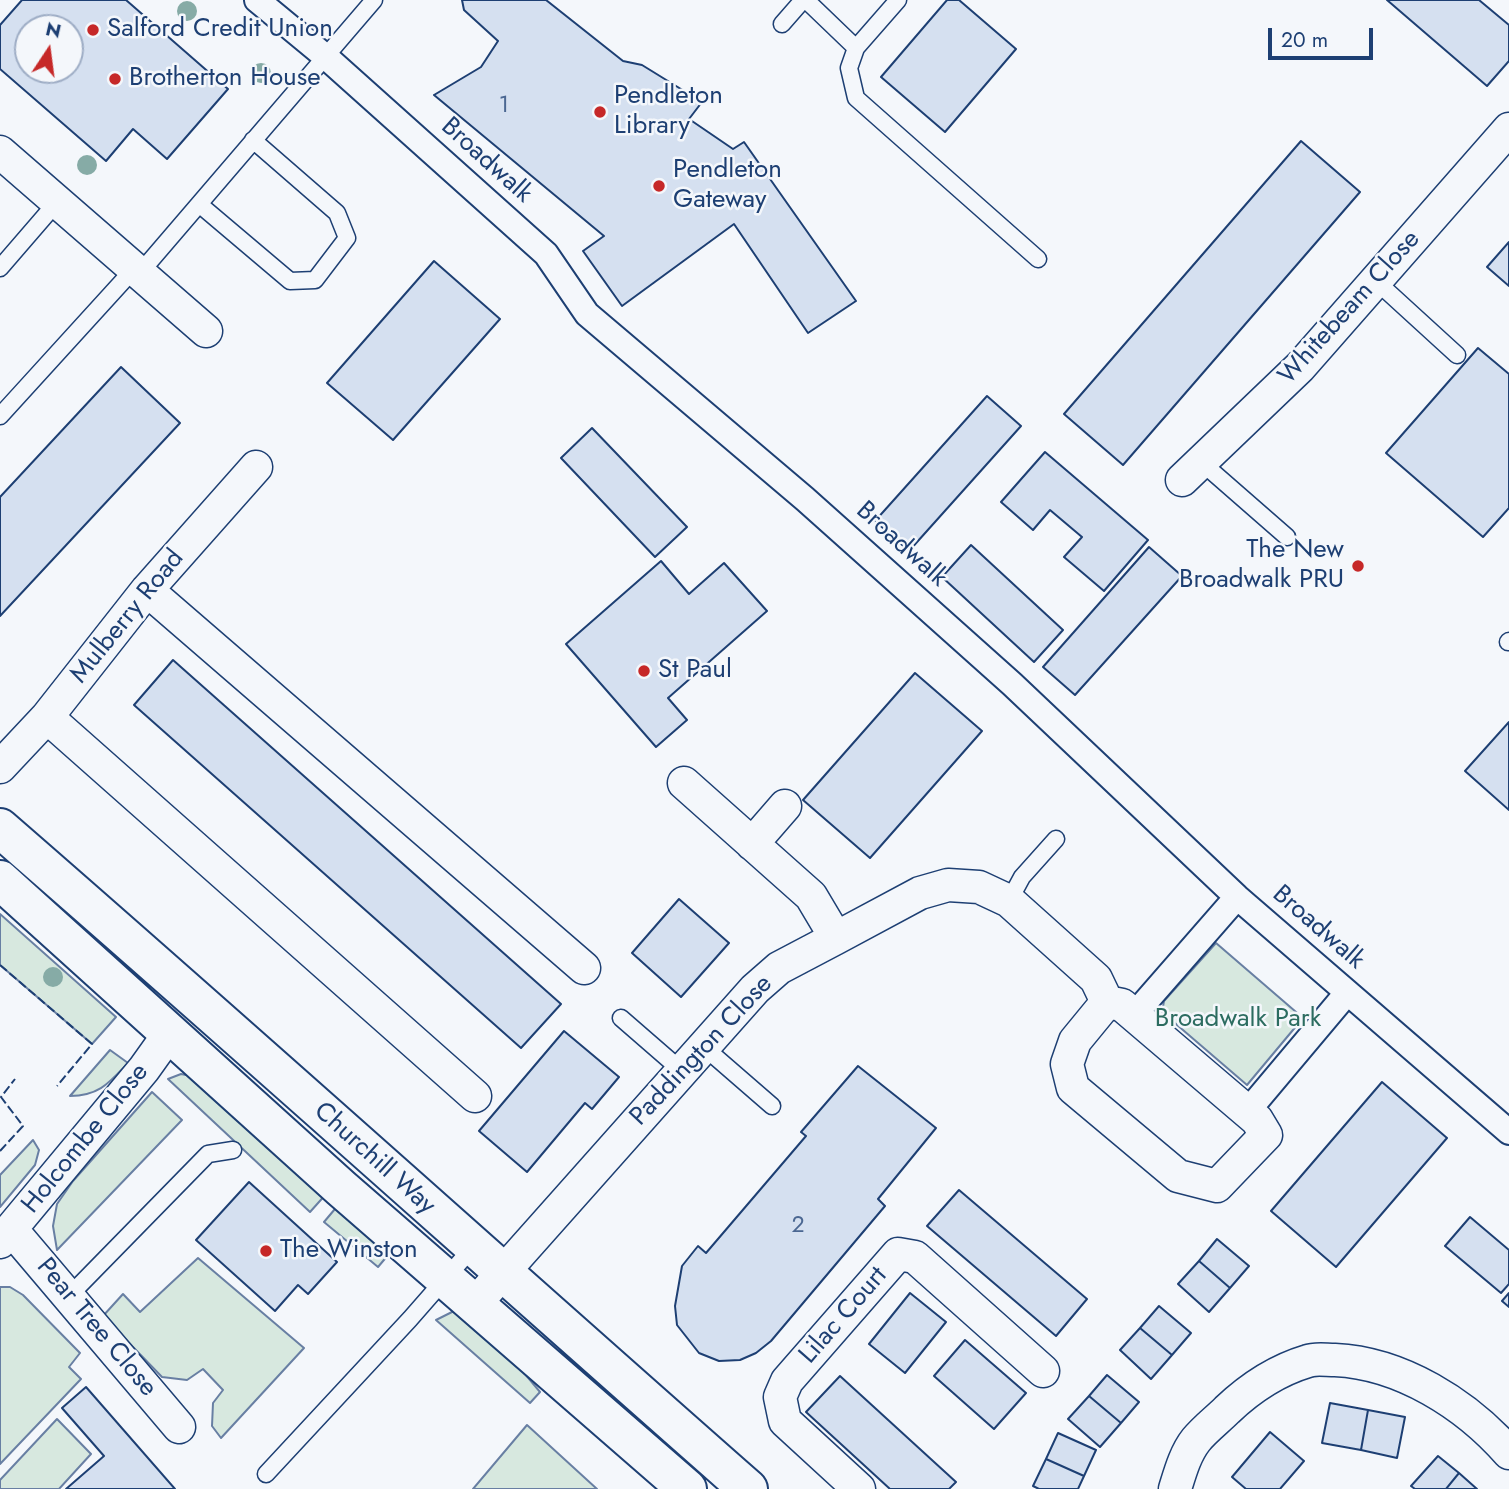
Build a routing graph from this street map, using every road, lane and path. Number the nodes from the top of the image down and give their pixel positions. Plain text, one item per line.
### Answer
1 (257, 0) edge
2 (374, 0) edge
3 (804, 0) edge
4 (898, 0) edge
5 (782, 24) dead end
6 (856, 48) junction
7 (326, 57) junction
8 (1509, 129) edge
9 (253, 140) junction
10 (0, 152) edge
11 (57, 202) junction
12 (199, 204) junction
13 (1038, 259) dead end
14 (0, 268) edge
15 (136, 272) junction
16 (1376, 281) junction
17 (206, 331) dead end
18 (1457, 355) dead end
19 (0, 416) edge
20 (256, 467) dead end
21 (1191, 470) joint
22 (1287, 537) dead end
23 (147, 590) junction
24 (47, 717) junction
25 (0, 767) edge
26 (684, 783) dead end
27 (785, 806) dead end
28 (0, 828) edge
29 (1056, 839) dead end
30 (752, 844) junction
31 (0, 880) edge
32 (1237, 898) junction
33 (1009, 901) junction
34 (836, 938) junction
35 (584, 968) dead end
36 (1347, 993) junction
37 (1121, 1009) junction
38 (621, 1018) dead end
39 (169, 1034) junction
40 (704, 1047) junction
41 (682, 1071) junction
42 (475, 1096) dead end
43 (772, 1106) dead end
44 (1247, 1112) junction
45 (1509, 1132) edge
46 (233, 1150) dead end
47 (6, 1236) edge
48 (473, 1247) junction
49 (502, 1273) junction
50 (445, 1279) junction
51 (69, 1296) junction
52 (474, 1305) junction
53 (1044, 1371) dead end
54 (179, 1427) dead end
55 (1509, 1453) edge
56 (266, 1474) dead end
57 (687, 1489) edge
58 (748, 1489) edge
59 (859, 1489) edge
60 (1175, 1489) edge

1 - 7 street, Broadwalk
2 - 7 lane
3 - 5 lane
3 - 6 lane
4 - 6 lane
6 - 13 lane
7 - 9 lane
7 - 32 street, Broadwalk
8 - 16 street, Whitebeam Close
9 - 12 lane
9 - 12 lane
10 - 11 street
11 - 14 lane
11 - 15 street
12 - 15 lane
15 - 17 street
15 - 19 lane
16 - 18 lane
16 - 21 street, Whitebeam Close
20 - 23 street, Mulberry Road
21 - 22 lane
23 - 24 street, Mulberry Road
23 - 35 street
24 - 25 street, Mulberry Road
24 - 42 street
26 - 30 street
27 - 30 street
28 - 48 street, Churchill Way
29 - 33 lane
30 - 34 street
31 - 39 street, Churchill Way
32 - 36 street, Broadwalk
32 - 37 street
33 - 34 street, Paddington Close
33 - 37 street, Paddington Close
34 - 40 street, Paddington Close
36 - 44 street
36 - 45 street, Broadwalk
37 - 44 street, Paddington Close
37 - 44 street, Paddington Close
38 - 41 lane
39 - 47 street, Holcombe Close
39 - 50 street, Churchill Way
40 - 41 street, Paddington Close
40 - 43 lane
41 - 49 street, Paddington Close
46 - 51 lane
47 - 51 street, Pear Tree Close
48 - 49 street, Churchill Way
48 - 50 lane
49 - 52 street, Paddington Close
49 - 58 street, Churchill Way
50 - 52 street, Churchill Way
50 - 56 lane
51 - 54 street, Pear Tree Close
52 - 57 street, Churchill Way
53 - 59 street, Lilac Court
55 - 60 street

